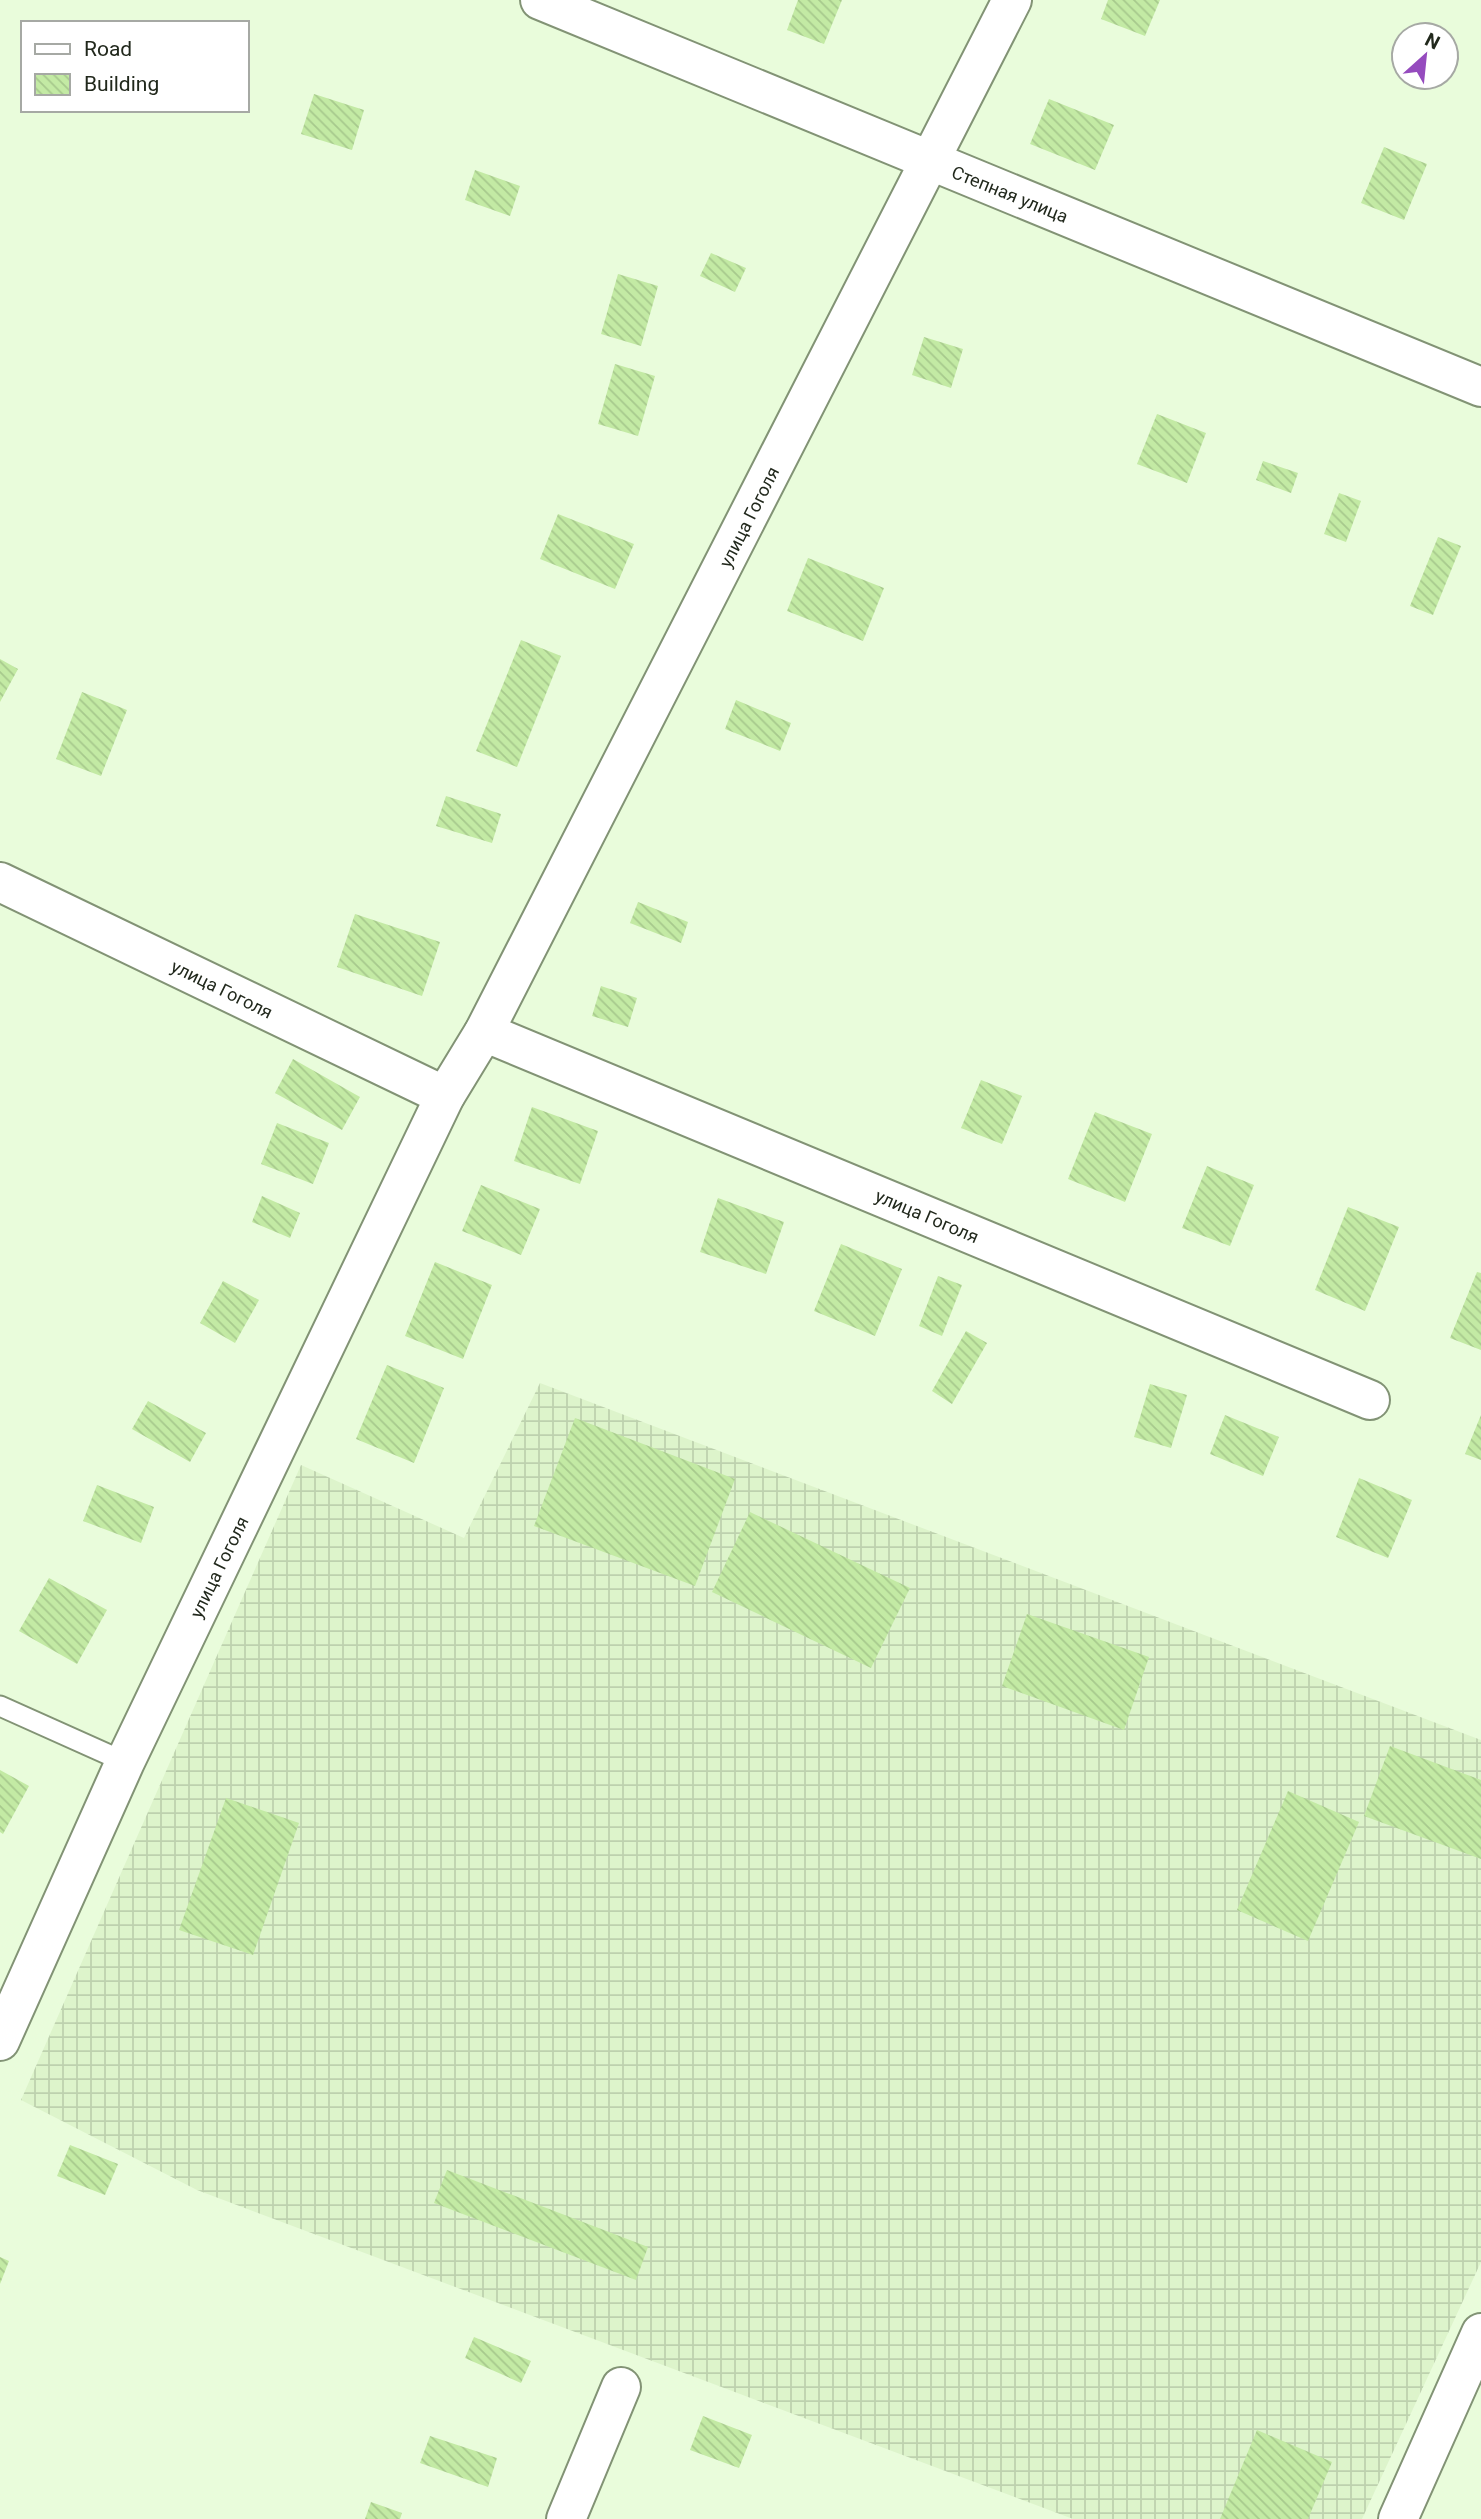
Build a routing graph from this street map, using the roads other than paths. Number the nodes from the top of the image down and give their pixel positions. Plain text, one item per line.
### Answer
1 (540, 0) edge
2 (1012, 0) edge
3 (931, 162) junction
4 (1481, 387) edge
5 (0, 881) edge
6 (484, 1032) junction
7 (444, 1096) junction
8 (1370, 1400) dead end
9 (0, 1706) edge
10 (125, 1762) junction
11 (0, 2041) edge
12 (1481, 2333) edge
13 (621, 2387) dead end
14 (566, 2519) edge
15 (1398, 2519) edge

1 - 3 street, Степная улица
2 - 3 street, улица Гоголя
3 - 4 street, Степная улица
3 - 6 street, улица Гоголя
5 - 7 street, улица Гоголя
6 - 7 street, улица Гоголя
6 - 8 street, улица Гоголя
7 - 10 street, улица Гоголя
9 - 10 lane
10 - 11 street, улица Гоголя
12 - 15 street
13 - 14 street

